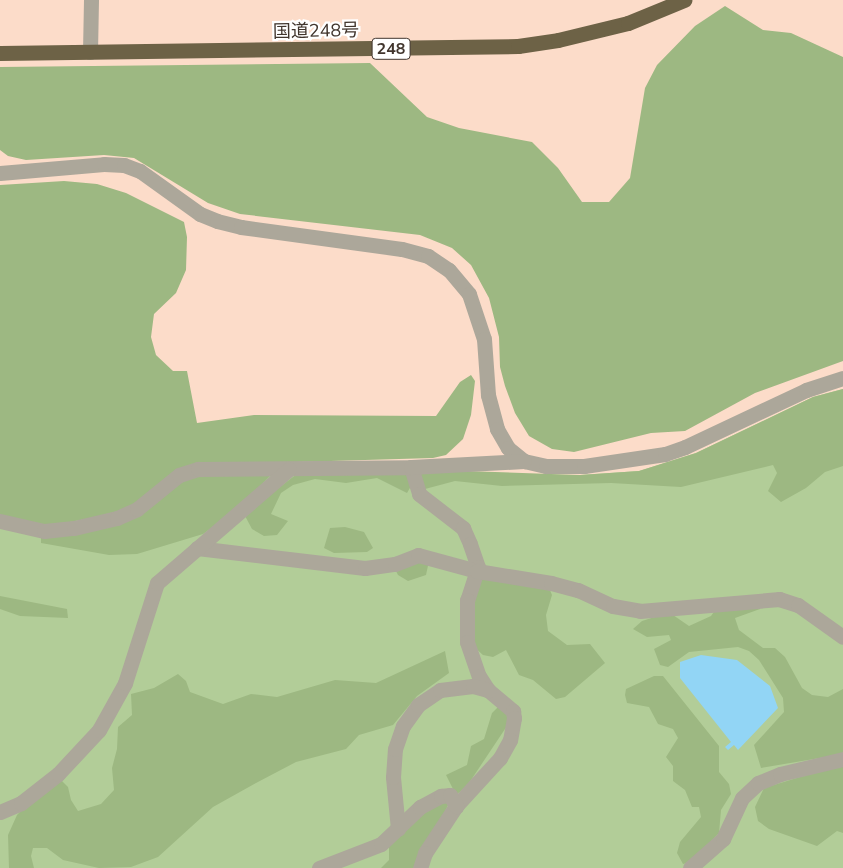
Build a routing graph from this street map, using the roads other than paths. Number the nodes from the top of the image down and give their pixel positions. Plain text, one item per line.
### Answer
1 (91, 0) edge
2 (684, 0) edge
3 (90, 52) junction
4 (0, 53) edge
5 (0, 173) edge
6 (843, 378) edge
7 (524, 461) junction
8 (411, 467) junction
9 (289, 469) junction
10 (0, 520) edge
11 (198, 548) junction
12 (477, 571) junction
13 (843, 637) edge
14 (488, 690) junction
15 (843, 759) edge
16 (456, 806) junction
17 (0, 812) edge
18 (398, 829) junction
19 (319, 868) edge
20 (420, 868) edge
21 (690, 868) edge

1 - 3 street
2 - 3 highway, 国道248号 / 248
3 - 4 highway, 国道248号 / 248
5 - 7 street
6 - 7 street
7 - 8 street
8 - 9 street
8 - 12 street
9 - 10 street
9 - 11 street
11 - 12 street
11 - 17 street
12 - 13 street
12 - 14 street
14 - 16 street
14 - 18 street
15 - 21 street
16 - 18 street
16 - 20 street
18 - 19 street

